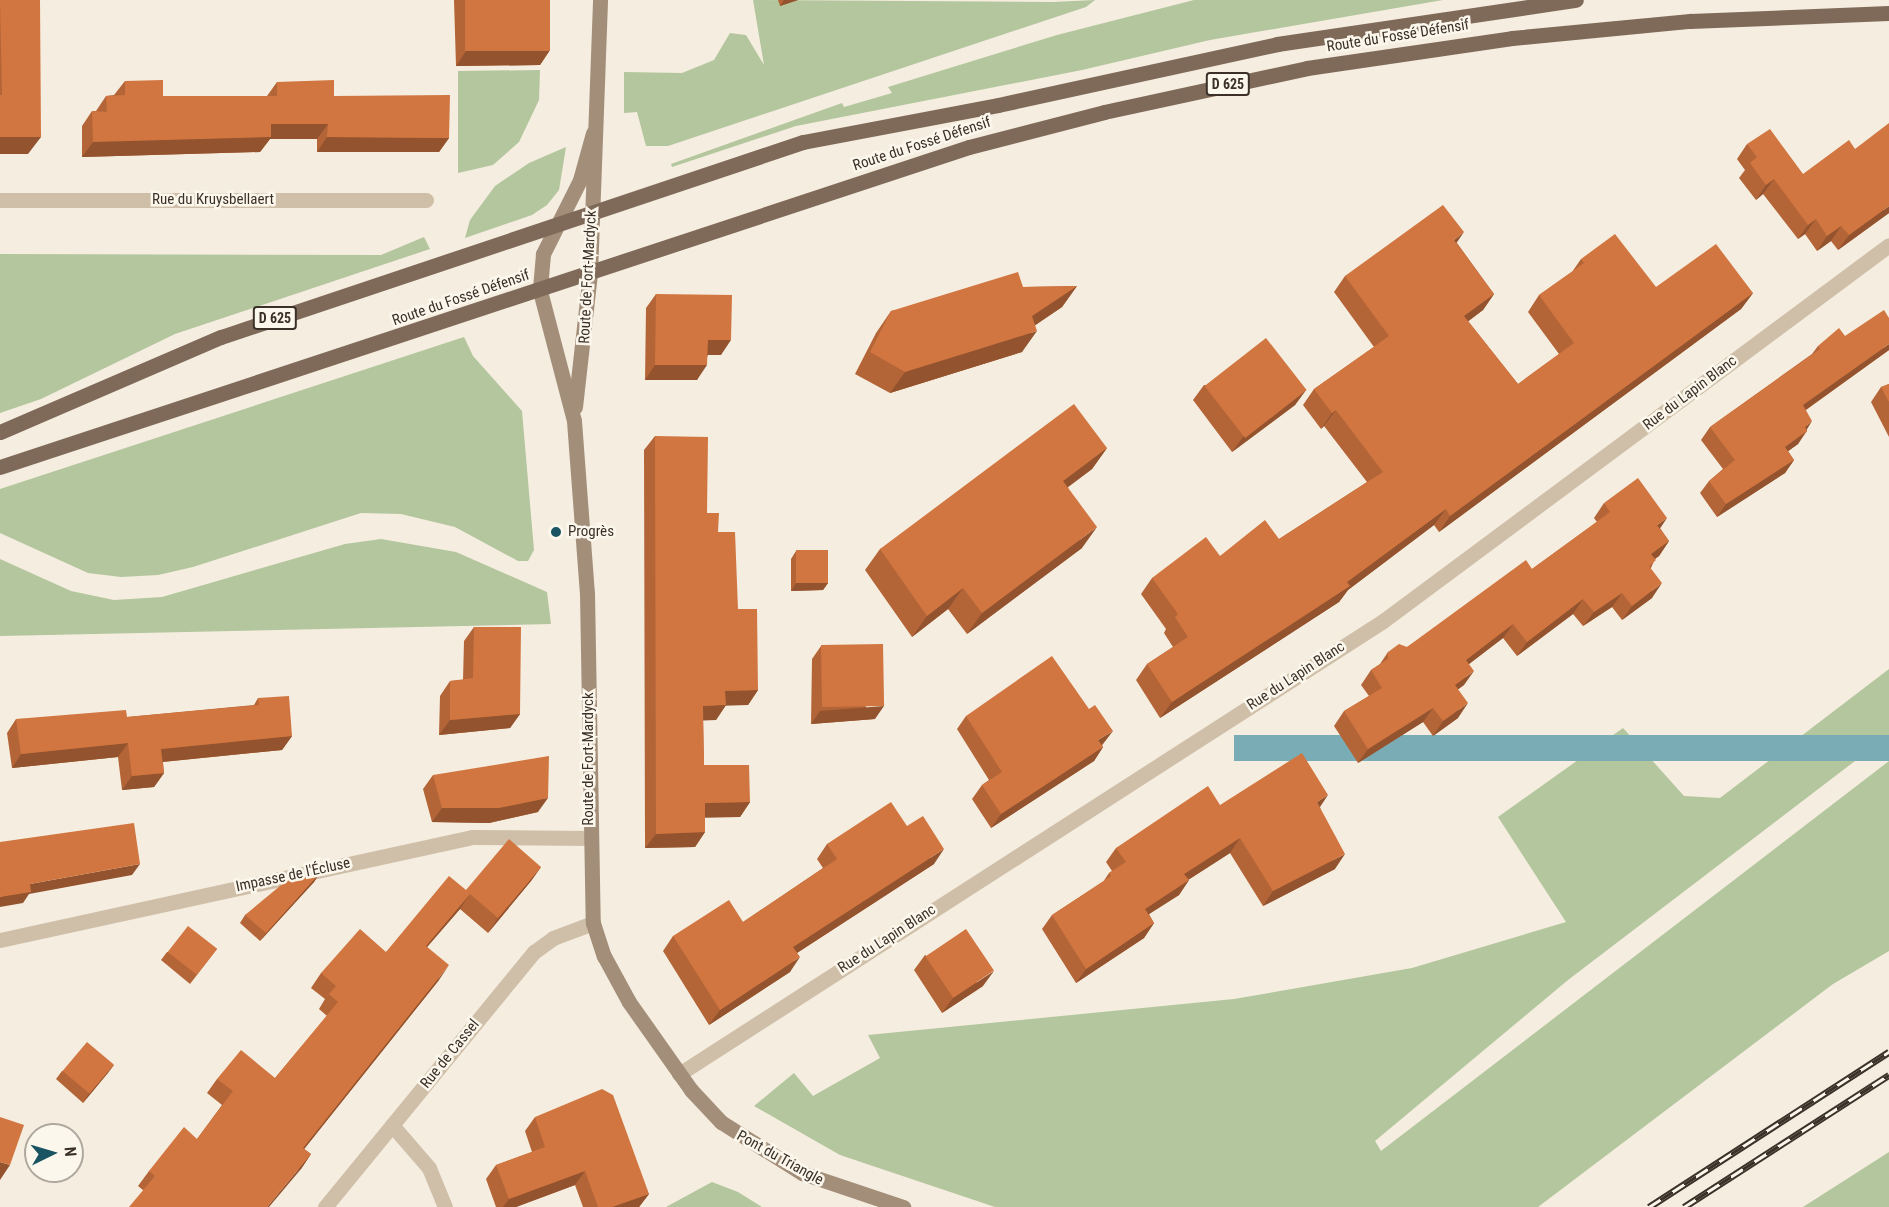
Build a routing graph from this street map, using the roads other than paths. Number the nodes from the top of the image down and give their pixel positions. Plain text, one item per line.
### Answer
1 (600, 0) edge
2 (1576, 0) edge
3 (1889, 13) edge
4 (593, 133) junction
5 (0, 200) edge
6 (426, 200) dead end
7 (592, 212) junction
8 (558, 224) junction
9 (1889, 245) edge
10 (590, 274) junction
11 (540, 291) junction
12 (574, 421) junction
13 (0, 432) edge
14 (0, 467) edge
15 (588, 838) junction
16 (593, 923) junction
17 (0, 940) edge
18 (679, 1074) junction
19 (392, 1125) junction
20 (325, 1207) edge
21 (445, 1207) edge
22 (903, 1207) edge

1 - 4 street, Route de Fort-Mardyck
2 - 7 main road, Route du Fossé Défensif / D 625
3 - 10 main road, Route du Fossé Défensif / D 625
4 - 7 street, Route de Fort-Mardyck
4 - 8 street, Route de Fort-Mardyck
5 - 6 street, Rue du Kruysbellaert
7 - 8 main road, Route du Fossé Défensif / D 625
7 - 10 street, Route de Fort-Mardyck
8 - 11 street, Route de Fort-Mardyck
8 - 13 main road, Route du Fossé Défensif / D 625
9 - 18 street, Rue du Lapin Blanc
10 - 11 main road, Route du Fossé Défensif / D 625
10 - 12 street, Route de Fort-Mardyck
11 - 12 street, Route de Fort-Mardyck
11 - 14 main road, Route du Fossé Défensif / D 625
12 - 15 street, Route de Fort-Mardyck
15 - 16 street, Route de Fort-Mardyck
15 - 17 street, Impasse de l'Écluse
16 - 18 street, Route de Fort-Mardyck
16 - 19 street, Rue de Cassel
18 - 22 street, Pont du Triangle
19 - 20 street, Rue de Cassel
19 - 21 street

